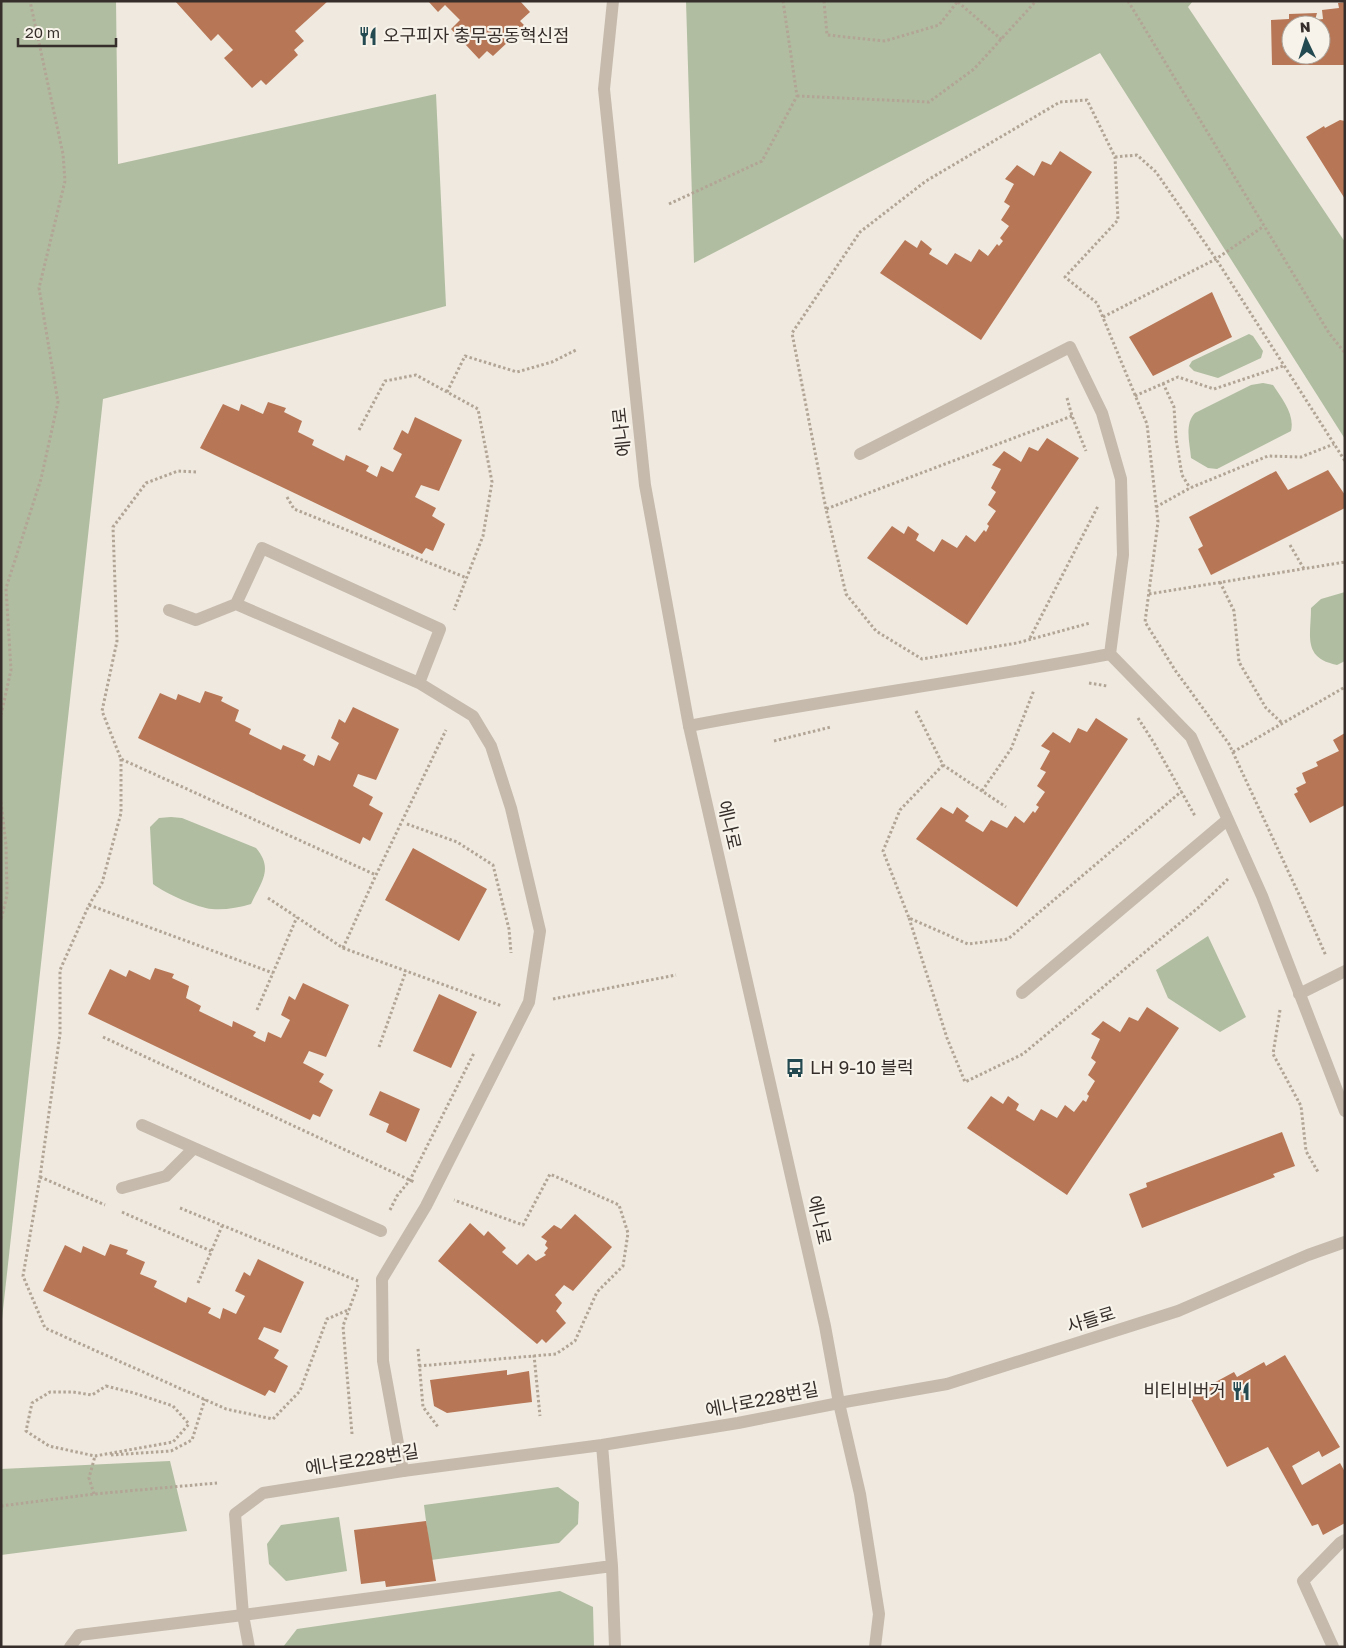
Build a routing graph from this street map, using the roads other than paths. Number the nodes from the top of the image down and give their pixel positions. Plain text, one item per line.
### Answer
1 (613, 1) edge
2 (860, 454) dead end
3 (236, 604) junction
4 (169, 610) dead end
5 (1110, 654) junction
6 (419, 682) junction
7 (689, 726) junction
8 (1227, 820) junction
9 (1345, 971) edge
10 (1022, 994) dead end
11 (1299, 994) junction
12 (1345, 1111) edge
13 (142, 1125) dead end
14 (194, 1148) junction
15 (122, 1188) dead end
16 (381, 1231) road end
17 (1345, 1242) edge
18 (839, 1403) junction
19 (602, 1445) junction
20 (403, 1471) junction
21 (1345, 1540) edge
22 (612, 1566) junction
23 (243, 1615) junction
24 (70, 1647) edge
25 (249, 1647) edge
26 (615, 1647) edge
27 (874, 1647) edge
28 (1333, 1647) edge

1 - 7 street, 에나로
2 - 5 street
3 - 4 street
3 - 6 street
3 - 6 street
5 - 7 street
5 - 8 street
6 - 20 street
7 - 18 street, 에나로
8 - 10 street
8 - 11 street
9 - 11 street
11 - 12 street
13 - 14 street
14 - 15 street
14 - 16 street
17 - 18 street, 사들로
18 - 19 street, 에나로228번길
18 - 27 street, 에나로
19 - 20 street, 에나로228번길
19 - 22 street
20 - 23 street, 에나로228번길
21 - 28 street
22 - 23 street
22 - 26 street
23 - 24 street
23 - 25 street, 에나로228번길

